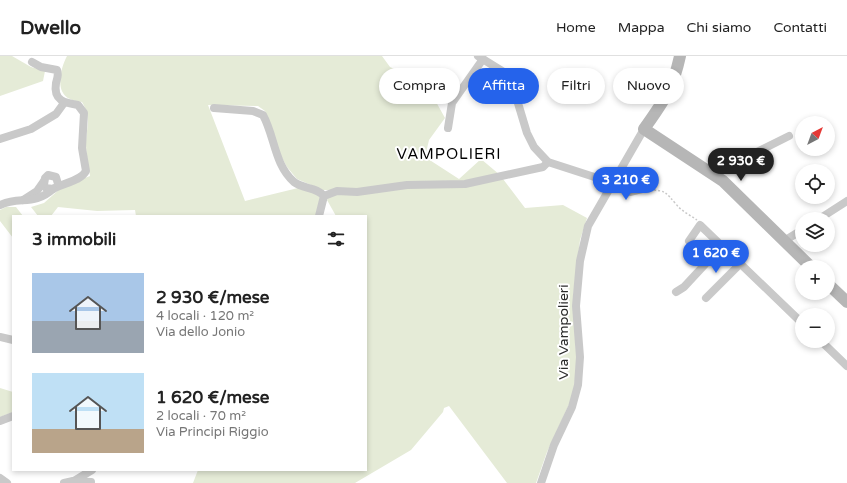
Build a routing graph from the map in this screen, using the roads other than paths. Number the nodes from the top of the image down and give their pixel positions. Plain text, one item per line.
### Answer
1 (680, 56) edge
2 (480, 58) edge
3 (32, 62) dead end
4 (64, 103) junction
5 (214, 108) dead end
6 (448, 128) dead end
7 (644, 129) junction
8 (789, 136) dead end
9 (0, 139) edge
10 (548, 162) junction
11 (713, 174) junction
12 (56, 177) junction
13 (75, 179) junction
14 (44, 181) junction
15 (614, 183) junction
16 (55, 188) junction
17 (642, 189) road end
18 (324, 196) junction
19 (23, 200) junction
20 (847, 201) edge
21 (0, 205) edge
22 (830, 212) edge
23 (319, 215) edge
24 (795, 234) edge
25 (689, 241) dead end
26 (784, 241) junction
27 (722, 246) junction
28 (804, 260) edge
29 (740, 264) junction
30 (835, 291) edge
31 (676, 292) dead end
32 (706, 298) dead end
33 (847, 302) edge
34 (795, 316) edge
35 (0, 337) edge
36 (12, 340) edge
37 (828, 348) edge
38 (847, 366) edge
39 (12, 416) edge
40 (0, 421) edge
41 (90, 471) edge
42 (92, 471) edge
43 (0, 478) edge
44 (73, 481) junction
45 (7, 483) edge
46 (64, 483) edge
47 (91, 483) edge
48 (541, 483) edge

1 - 7 street, Via Vampolieri
2 - 6 street
2 - 10 street
3 - 4 street
4 - 9 street
4 - 13 street
5 - 18 street
7 - 11 street
7 - 15 street, Via Vampolieri
8 - 11 street
10 - 15 street
10 - 18 street
11 - 26 street
12 - 13 street
12 - 14 street
12 - 16 street
13 - 16 street
14 - 16 street
14 - 19 street
15 - 17 street
15 - 48 street, Via Vampolieri
16 - 19 street
18 - 23 street
19 - 21 street
20 - 22 street
24 - 26 street
25 - 27 street
26 - 28 street
27 - 29 street
27 - 31 street
29 - 32 street
29 - 34 street
30 - 33 street
35 - 36 street
37 - 38 street
39 - 40 street
41 - 44 street
42 - 47 street
43 - 45 street
44 - 46 street
44 - 47 street

